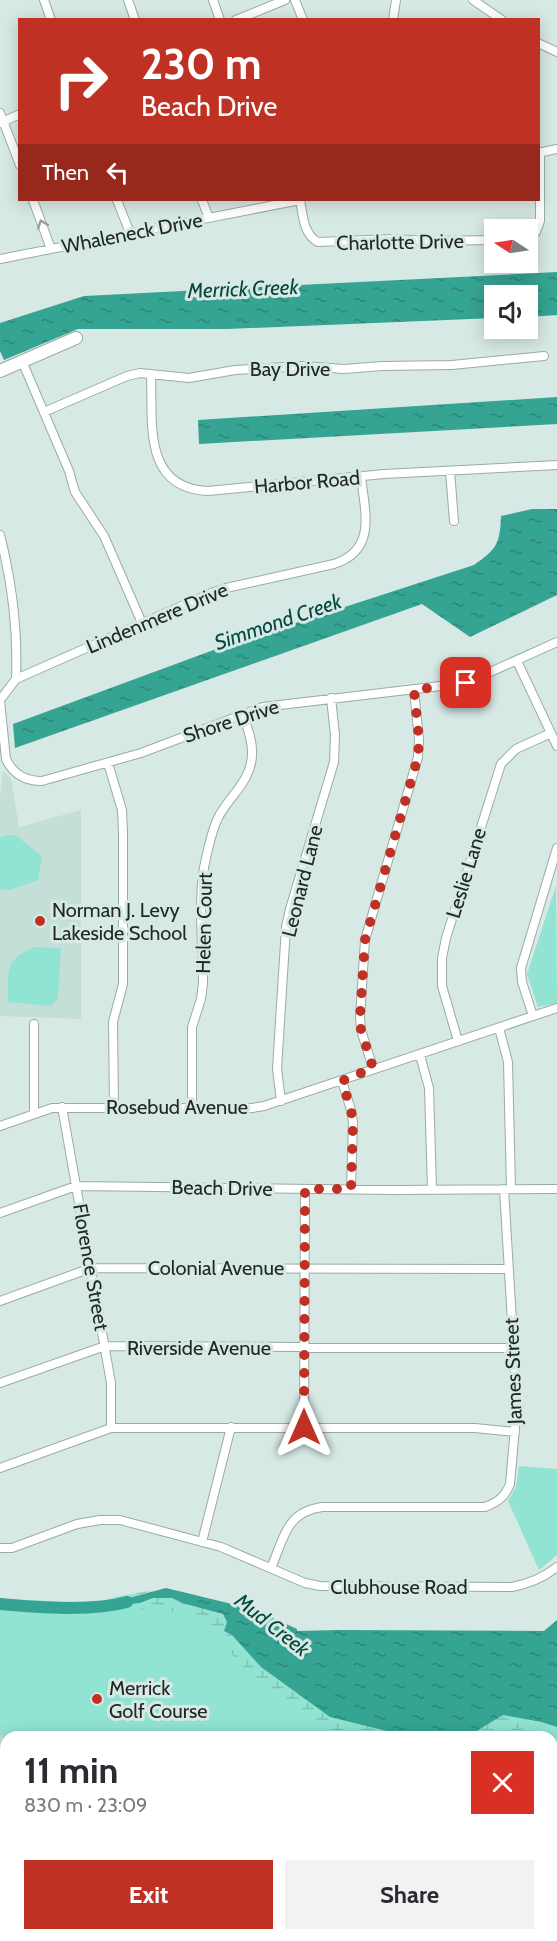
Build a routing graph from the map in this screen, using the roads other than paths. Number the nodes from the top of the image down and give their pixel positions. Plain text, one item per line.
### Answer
1 (44, 0) edge
2 (128, 0) edge
3 (213, 0) edge
4 (285, 0) edge
5 (295, 0) edge
6 (396, 0) edge
7 (472, 0) edge
8 (50, 18) edge
9 (134, 18) edge
10 (219, 18) edge
11 (241, 18) edge
12 (302, 18) edge
13 (393, 18) edge
14 (499, 18) edge
15 (540, 44) edge
16 (557, 52) edge
17 (18, 115) edge
18 (1, 119) edge
19 (557, 149) edge
20 (540, 153) edge
21 (18, 160) edge
22 (33, 201) edge
23 (117, 201) edge
24 (202, 201) edge
25 (286, 201) edge
26 (300, 201) edge
27 (540, 201) edge
28 (208, 218) junction
29 (538, 227) edge
30 (130, 233) junction
31 (484, 240) edge
32 (51, 249) junction
33 (0, 259) edge
34 (76, 338) dead end
35 (544, 356) dead end
36 (22, 362) junction
37 (0, 371) edge
38 (151, 374) junction
39 (44, 412) junction
40 (557, 465) edge
41 (450, 471) junction
42 (361, 477) junction
43 (454, 521) dead end
44 (0, 535) edge
45 (142, 623) junction
46 (557, 642) edge
47 (517, 661) junction
48 (16, 679) junction
49 (414, 690) junction
50 (331, 698) junction
51 (0, 700) edge
52 (243, 714) junction
53 (551, 733) junction
54 (557, 746) edge
55 (108, 763) junction
56 (557, 848) edge
57 (553, 874) edge
58 (557, 1008) edge
59 (533, 1016) junction
60 (34, 1024) dead end
61 (499, 1028) junction
62 (458, 1041) junction
63 (420, 1055) junction
64 (373, 1068) junction
65 (342, 1081) junction
66 (281, 1101) junction
67 (62, 1107) junction
68 (114, 1107) junction
69 (192, 1108) junction
70 (34, 1113) junction
71 (0, 1126) edge
72 (76, 1186) junction
73 (305, 1189) junction
74 (351, 1189) junction
75 (432, 1189) junction
76 (508, 1189) junction
77 (557, 1189) edge
78 (0, 1213) edge
79 (91, 1268) junction
80 (305, 1269) junction
81 (509, 1269) junction
82 (0, 1301) edge
83 (105, 1346) junction
84 (304, 1348) junction
85 (513, 1348) junction
86 (0, 1383) edge
87 (231, 1427) junction
88 (304, 1427) junction
89 (111, 1428) junction
90 (515, 1432) junction
91 (0, 1468) edge
92 (202, 1542) junction
93 (0, 1548) edge
94 (557, 1567) edge
95 (271, 1568) junction

1 - 8 street
2 - 9 street
3 - 10 street
4 - 11 street
5 - 12 street
6 - 13 street
7 - 14 street
15 - 16 street
17 - 18 street
18 - 21 street
19 - 20 street
32 -> 22 street
23 - 30 street
24 - 28 street
25 - 28 street, Whaleneck Drive
26 - 31 street, Charlotte Drive
27 - 29 street
28 - 30 street, Whaleneck Drive
30 - 32 street, Whaleneck Drive
32 - 33 street, Whaleneck Drive
34 - 36 street
35 - 38 street, Bay Drive
36 - 37 street
36 - 39 street
38 - 39 street, Bay Drive
38 - 42 street, Harbor Road
39 - 45 street
40 - 41 street, Harbor Road
41 - 42 street, Harbor Road
41 - 43 street
42 - 45 street, Lindenmere Drive
44 - 48 street
45 - 48 street, Lindenmere Drive
46 - 47 street, Shore Drive
47 - 49 street, Shore Drive
47 - 53 street
48 - 51 street, Lindenmere Drive
49 - 50 street, Shore Drive
49 - 64 street
50 - 52 street, Shore Drive
50 - 66 street, Leonard Lane
51 - 55 street, Shore Drive
52 - 55 street, Shore Drive
52 - 69 street, Helen Court
53 - 54 street
53 - 62 street, Leslie Lane
55 - 68 street
56 - 57 street
57 - 59 street
58 - 59 street, Rosebud Avenue
59 - 61 street, Rosebud Avenue
60 - 70 street
61 - 62 street, Rosebud Avenue
61 - 76 street, James Street
62 - 63 street, Rosebud Avenue
63 - 64 street, Rosebud Avenue
63 - 75 street
64 - 65 street, Rosebud Avenue
65 - 66 street, Rosebud Avenue
65 - 74 street
66 - 69 street, Rosebud Avenue
67 - 68 street, Rosebud Avenue
67 - 70 street, Rosebud Avenue
67 - 72 street, Florence Street
68 - 69 street, Rosebud Avenue
70 - 71 street, Rosebud Avenue
72 - 73 street, Beach Drive
72 - 78 street, Beach Drive
72 - 79 street, Florence Street
73 - 74 street, Beach Drive
73 - 80 street
74 - 75 street, Beach Drive
75 - 76 street, Beach Drive
76 - 77 street, Beach Drive
76 - 81 street, James Street
79 - 80 street, Colonial Avenue
79 - 82 street, Colonial Avenue
79 - 83 street, Florence Street
80 - 81 street, Colonial Avenue
80 - 84 street
81 - 85 street, James Street
83 - 84 street, Riverside Avenue
83 - 86 street, Riverside Avenue
83 - 89 street, Florence Street
84 - 85 street, Riverside Avenue
84 - 88 street
85 - 90 street, James Street
87 - 88 street
87 - 89 street
87 - 92 street
88 - 90 street
89 - 91 street
90 - 95 street, James Street
92 - 93 street, Clubhouse Road
92 - 95 street, Clubhouse Road
94 - 95 street, Clubhouse Road

